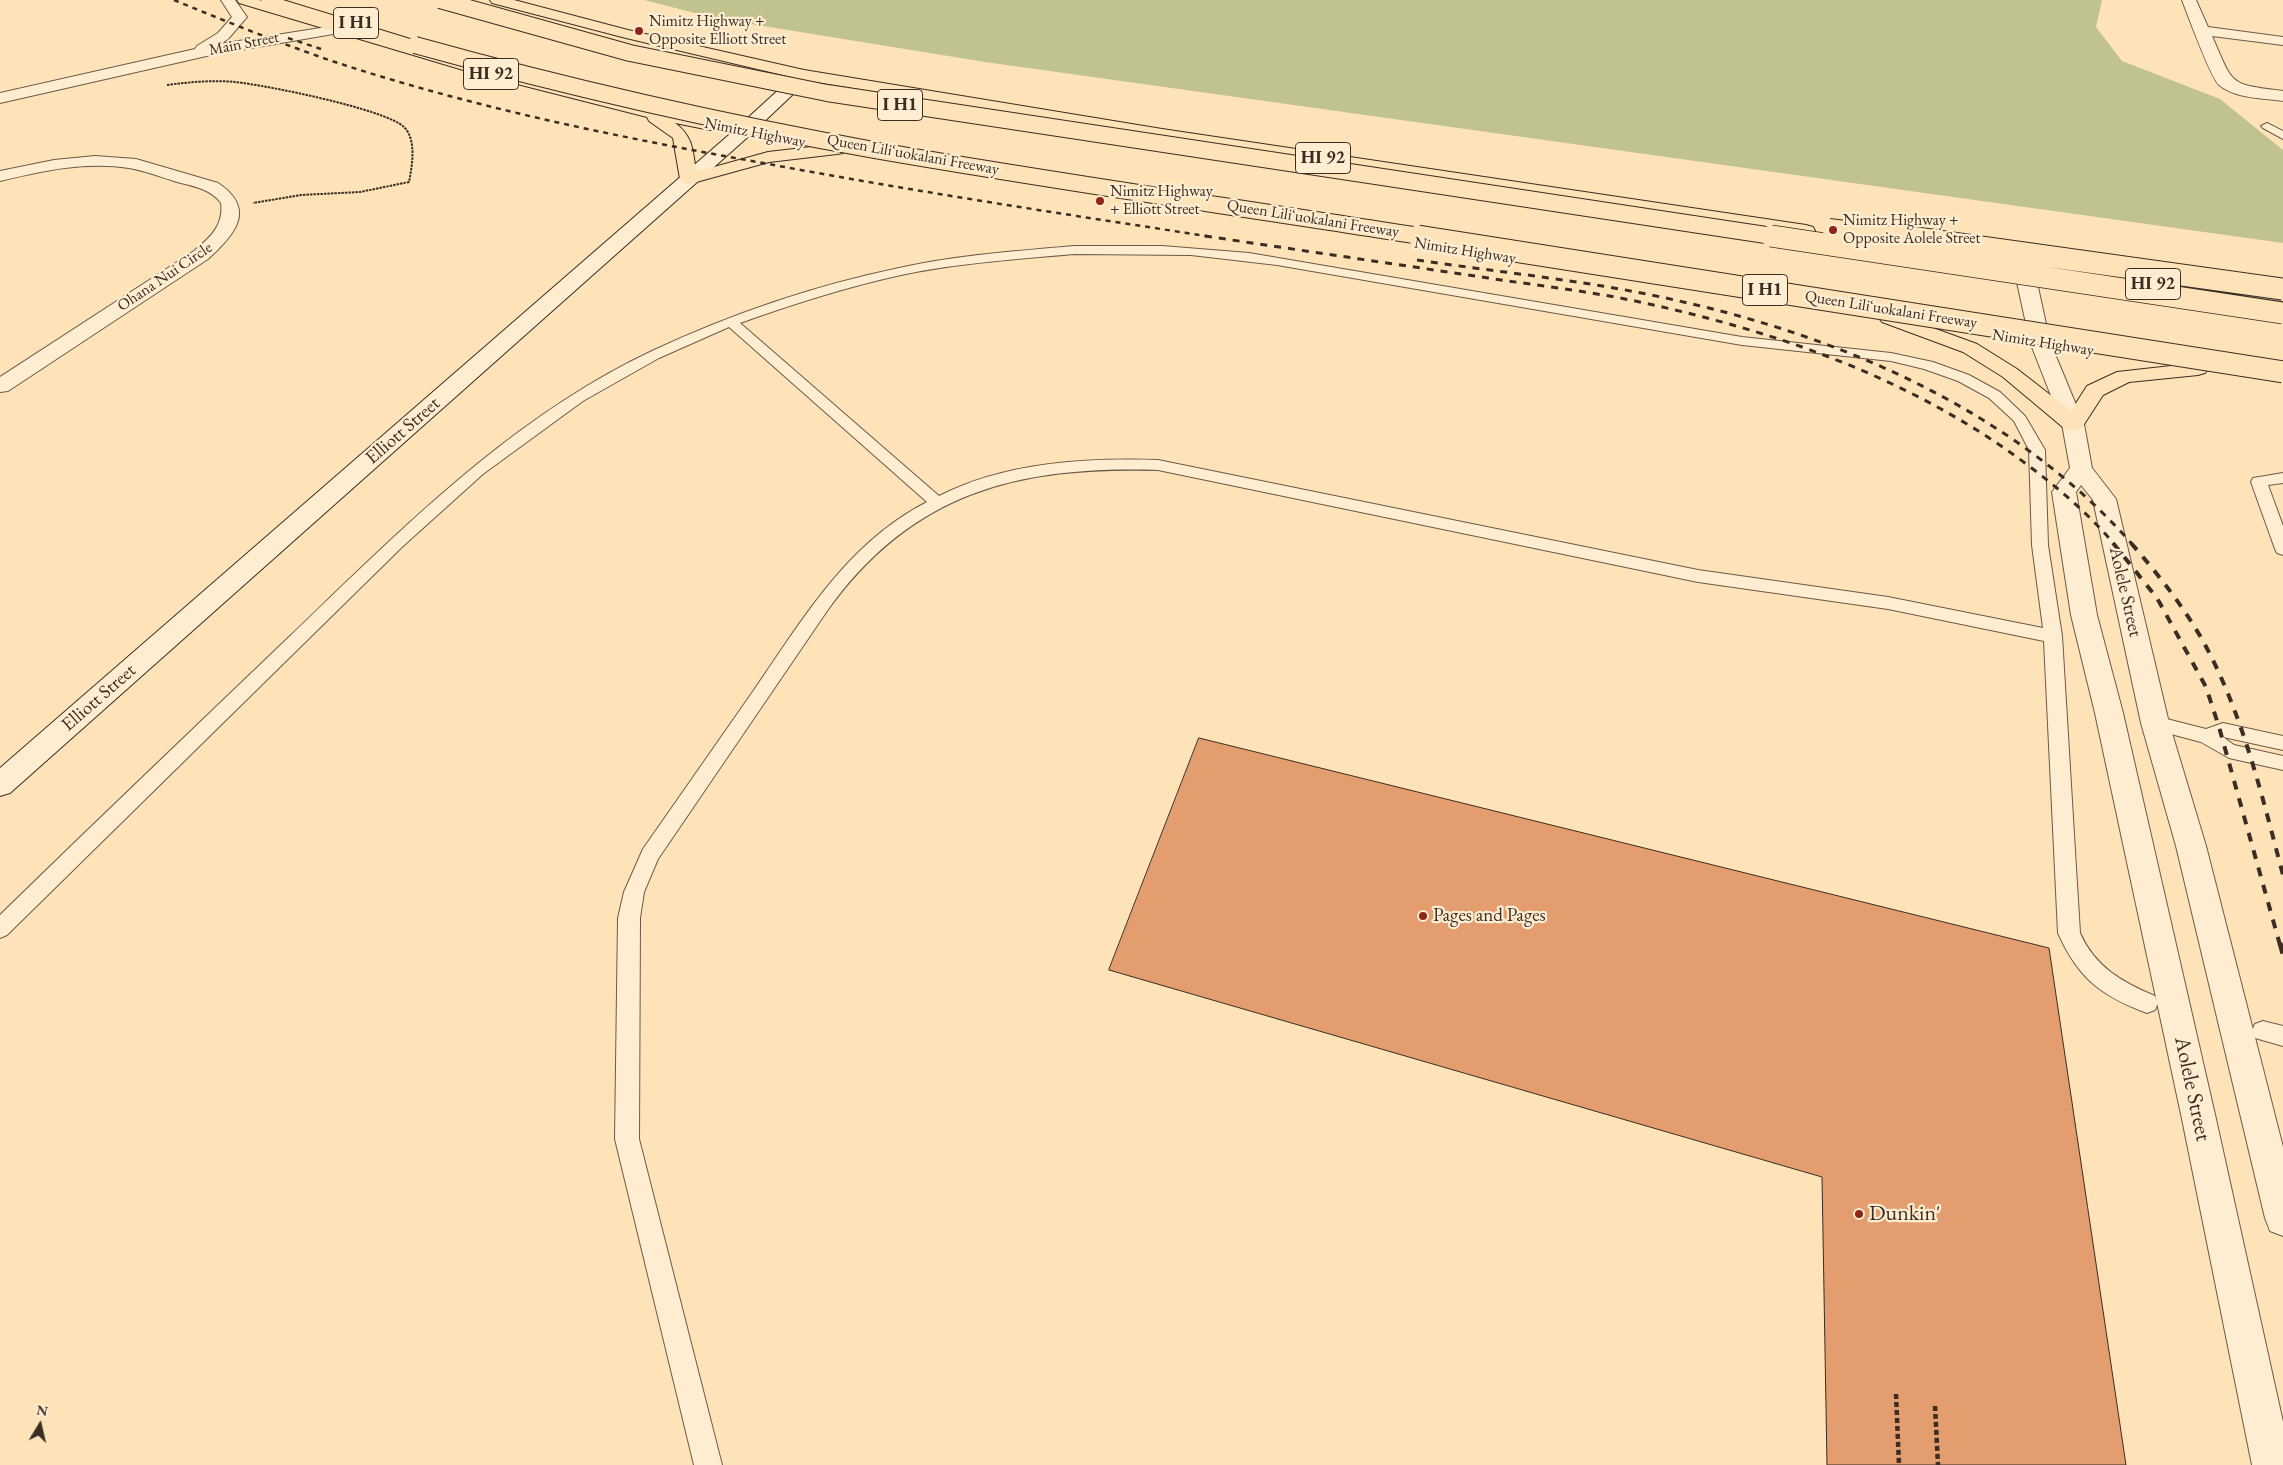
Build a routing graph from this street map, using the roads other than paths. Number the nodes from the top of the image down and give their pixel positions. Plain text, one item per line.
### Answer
1 (228, 0) edge
2 (244, 0) edge
3 (268, 0) edge
4 (297, 0) edge
5 (440, 0) edge
6 (497, 0) edge
7 (2189, 0) edge
8 (340, 29) junction
9 (2200, 30) junction
10 (2283, 41) edge
11 (415, 45) junction
12 (150, 63) junction
13 (804, 75) junction
14 (2283, 96) edge
15 (0, 98) edge
16 (645, 112) junction
17 (2267, 126) dead end
18 (744, 131) junction
19 (2283, 136) edge
20 (837, 149) junction
21 (1367, 174) junction
22 (0, 176) edge
23 (690, 179) junction
24 (1247, 209) junction
25 (2023, 264) junction
26 (2283, 288) edge
27 (2283, 303) edge
28 (2283, 313) edge
29 (1889, 318) junction
30 (730, 322) junction
31 (2040, 342) junction
32 (2198, 369) junction
33 (2283, 372) edge
34 (2283, 382) edge
35 (0, 386) edge
36 (2283, 391) edge
37 (2073, 424) junction
38 (2081, 469) junction
39 (2283, 478) edge
40 (937, 503) junction
41 (2283, 549) edge
42 (2053, 636) junction
43 (2109, 713) junction
44 (2155, 723) junction
45 (2207, 736) junction
46 (2283, 743) edge
47 (2283, 763) edge
48 (0, 785) edge
49 (0, 929) edge
50 (2147, 1003) dead end
51 (2283, 1218) edge
52 (2275, 1459) edge
53 (708, 1465) edge

1 - 12 street, Main Street
2 - 8 main road, Nimitz Highway / HI 92
3 - 11 main road
4 - 11 main road, Queen Liliʻuokalani Freeway / I H1
5 - 21 main road, I H1, bridge
6 - 13 main road, HI 92
7 - 9 street
8 - 12 street, Main Street
8 - 16 main road, Nimitz Highway / HI 92
9 - 10 street
9 - 14 street
11 - 24 main road, Queen Liliʻuokalani Freeway / I H1, bridge
12 - 15 street, Main Street
13 - 18 street, Elliott Street
13 - 25 main road, HI 92
16 - 18 main road, Nimitz Highway / HI 92
16 - 23 main road
17 - 19 lane
18 - 20 main road, Nimitz Highway / HI 92
18 - 23 street, Elliott Street
20 - 23 main road
20 - 29 main road, Nimitz Highway / HI 92
21 - 26 main road, bridge
21 - 28 main road, I H1, bridge
22 - 35 street, Ohana Nui Circle
23 - 48 street, Elliott Street
24 - 33 main road, Queen Liliʻuokalani Freeway / I H1, bridge
24 - 36 main road, bridge
25 - 27 main road, HI 92
25 - 31 street, Aolele Street
29 - 31 main road, Nimitz Highway / HI 92
29 - 37 main road
30 - 40 lane
30 - 42 lane
30 - 49 lane
31 - 32 main road, Nimitz Highway / HI 92
31 - 37 street, Aolele Street
32 - 34 main road, Nimitz Highway / HI 92
32 - 37 main road
37 - 38 street, Aolele Street
38 - 43 street, Aolele Street
38 - 44 street, Aolele Street
39 - 41 lane
40 - 42 lane
40 - 53 lane
42 - 50 lane
43 - 44 street
43 - 52 street, Aolele Street
44 - 45 lane
44 - 51 street, Aolele Street
45 - 46 lane
45 - 47 lane

